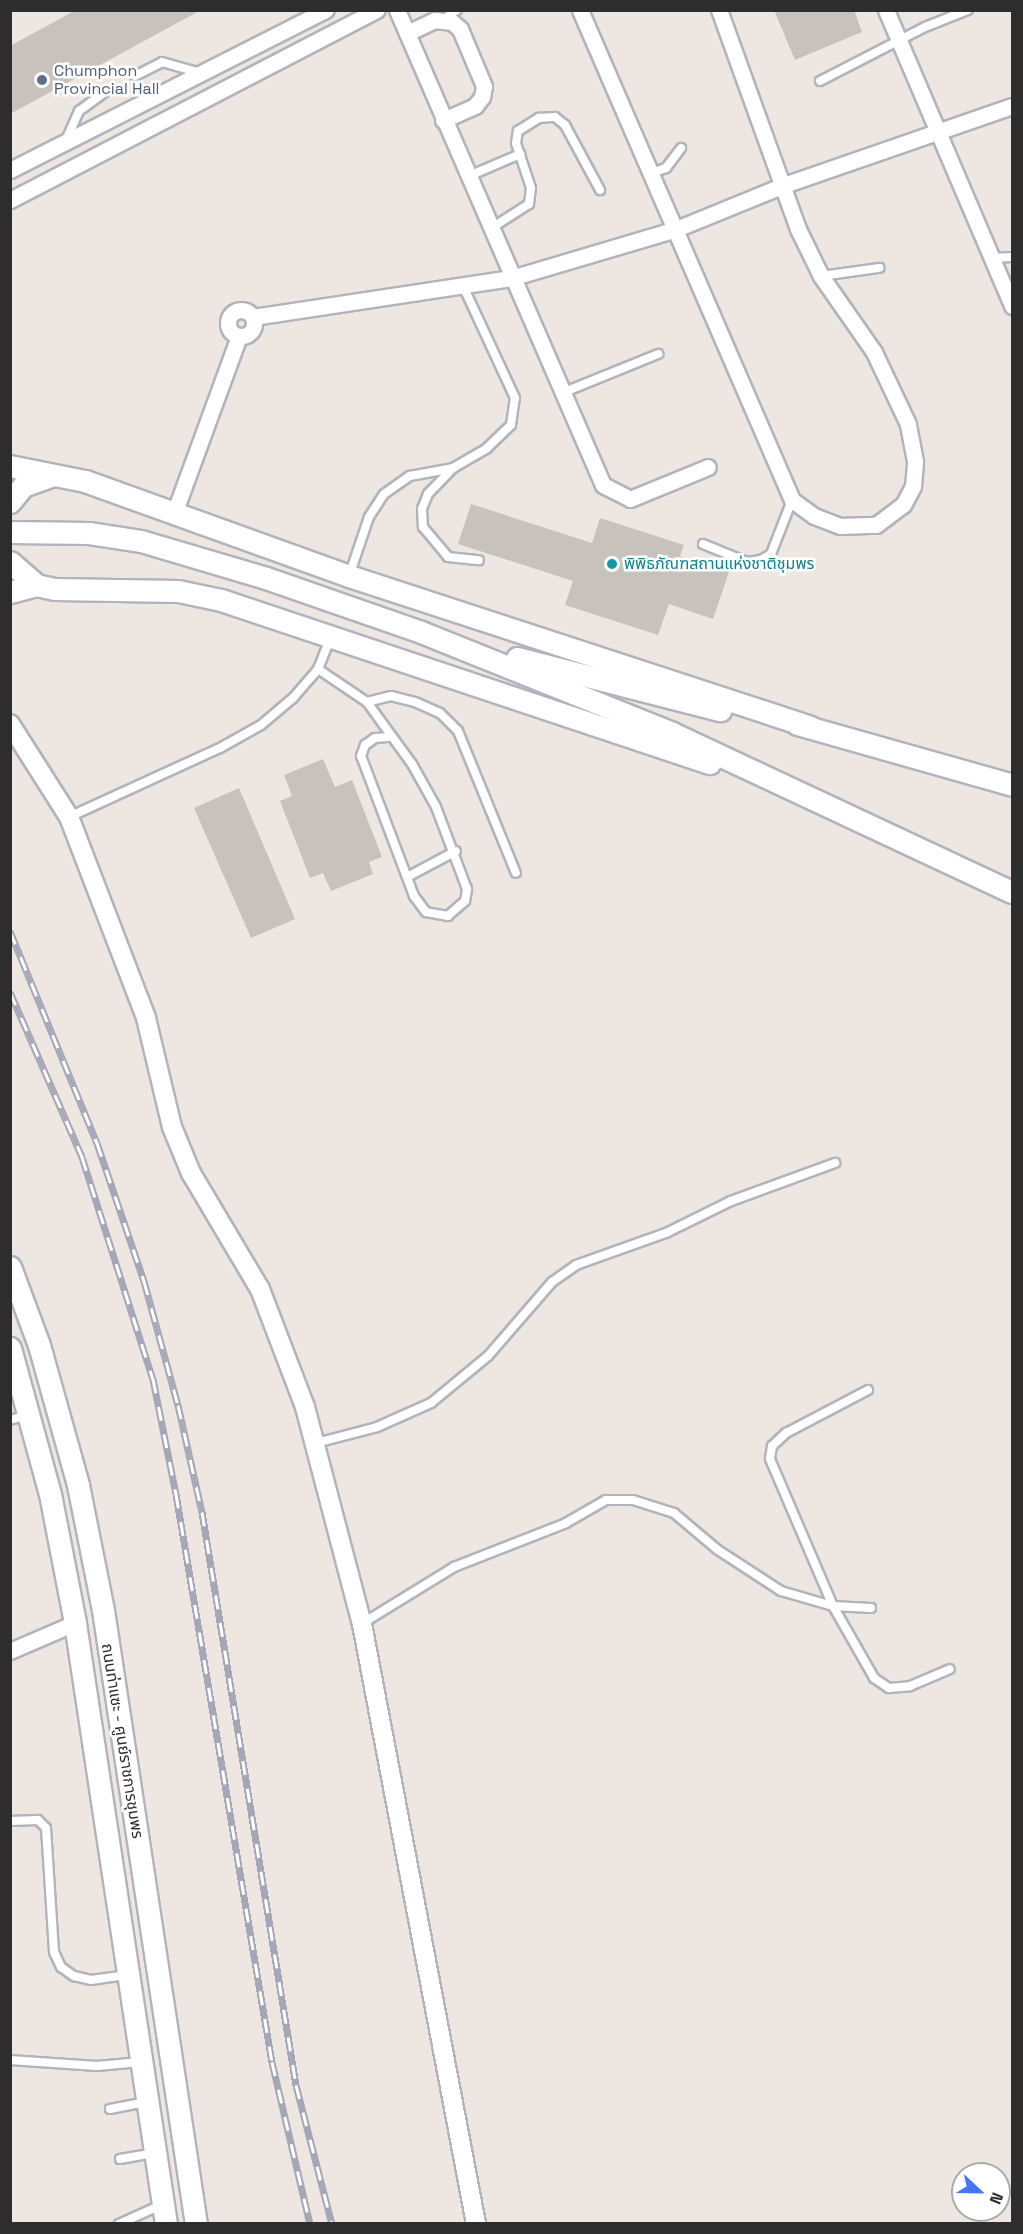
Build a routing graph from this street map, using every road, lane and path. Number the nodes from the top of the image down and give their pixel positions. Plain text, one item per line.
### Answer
1 (326, 10) edge
2 (377, 10) edge
3 (397, 10) edge
4 (457, 10) edge
5 (580, 10) edge
6 (719, 10) edge
7 (886, 10) edge
8 (968, 10) edge
9 (443, 20) junction
10 (406, 33) junction
11 (900, 42) junction
12 (205, 72) junction
13 (135, 76) dead end
14 (820, 81) dead end
15 (104, 93) dead end
16 (216, 94) junction
17 (1012, 106) edge
18 (443, 120) junction
19 (940, 134) junction
20 (65, 142) junction
21 (681, 148) dead end
22 (519, 154) junction
23 (10, 170) edge
24 (652, 173) junction
25 (468, 177) junction
26 (784, 185) junction
27 (600, 190) dead end
28 (10, 200) edge
29 (490, 229) junction
30 (676, 229) junction
31 (1012, 256) edge
32 (992, 258) junction
33 (879, 268) dead end
34 (820, 276) junction
35 (511, 278) junction
36 (463, 286) junction
37 (1012, 306) edge
38 (253, 317) junction
39 (239, 336) junction
40 (658, 354) dead end
41 (562, 393) junction
42 (10, 466) edge
43 (708, 467) dead end
44 (453, 468) junction
45 (57, 474) junction
46 (21, 479) edge
47 (792, 500) junction
48 (10, 502) edge
49 (175, 512) junction
50 (10, 532) edge
51 (703, 544) dead end
52 (479, 560) dead end
53 (349, 576) junction
54 (18, 578) edge
55 (421, 632) junction
56 (331, 638) junction
57 (318, 669) junction
58 (367, 702) junction
59 (10, 724) edge
60 (810, 727) junction
61 (391, 737) junction
62 (1012, 785) edge
63 (789, 790) junction
64 (69, 817) junction
65 (456, 851) junction
66 (516, 873) dead end
67 (409, 876) junction
68 (1012, 892) edge
69 (835, 1163) dead end
70 (10, 1268) edge
71 (10, 1348) edge
72 (868, 1390) dead end
73 (20, 1417) edge
74 (316, 1443) junction
75 (833, 1606) junction
76 (871, 1608) dead end
77 (102, 1610) junction
78 (75, 1623) junction
79 (362, 1624) junction
80 (10, 1651) edge
81 (950, 1669) dead end
82 (10, 1821) edge
83 (126, 1975) junction
84 (10, 2060) edge
85 (140, 2062) junction
86 (146, 2102) junction
87 (110, 2109) dead end
88 (155, 2152) junction
89 (120, 2159) dead end
90 (164, 2214) edge
91 (119, 2223) edge
92 (196, 2223) edge
93 (476, 2223) edge

1 - 12 street
2 - 16 street
3 - 10 street
4 - 9 lane
5 - 24 street
6 - 26 street
7 - 11 street
8 - 11 lane
9 - 10 street
9 - 18 street
10 - 18 street
11 - 14 lane
11 - 19 street
12 - 13 lane
12 - 16 street
12 - 20 street
15 - 20 lane
16 - 28 street
17 - 19 street
18 - 25 street
19 - 26 street
19 - 32 street
20 - 23 street
21 - 24 lane
22 - 25 lane
22 - 27 lane
22 - 29 lane
24 - 30 street
25 - 29 street
26 - 30 street
26 - 34 street
29 - 35 street
30 - 35 street
30 - 47 street
31 - 32 lane
32 - 37 street
33 - 34 lane
34 - 47 street
35 - 36 street
35 - 41 street
36 - 38 street
36 - 44 lane
38 - 39 street
38 - 39 street
39 - 49 street
40 - 41 lane
41 - 43 street
42 - 45 main road
44 - 52 lane
44 - 53 lane
45 - 46 main road
45 - 49 main road
46 - 48 main road
47 - 51 lane
49 - 53 main road
50 - 55 main road
53 - 60 main road
54 - 56 main road
55 - 60 main road
55 - 63 main road
56 - 57 lane
56 - 63 main road
57 - 58 lane
57 - 64 lane
58 - 61 lane
58 - 66 lane
59 - 64 street
60 - 62 main road
61 - 65 lane
61 - 67 lane
63 - 68 main road
64 - 74 street
65 - 67 lane
65 - 67 lane
69 - 74 lane
70 - 77 main road, ถนนท่าแซะ - ศูนย์ราชการชุมพร
71 - 73 main road, ถนนท่าแซะ - ศูนย์ราชการชุมพร
72 - 75 lane
73 - 78 main road, ถนนท่าแซะ - ศูนย์ราชการชุมพร
74 - 79 street
75 - 76 lane
75 - 79 lane
75 - 81 lane
77 - 78 main road
77 - 92 main road, ถนนท่าแซะ - ศูนย์ราชการชุมพร
78 - 80 street
78 - 83 main road, ถนนท่าแซะ - ศูนย์ราชการชุมพร
79 - 93 street
82 - 83 lane
83 - 85 main road, ถนนท่าแซะ - ศูนย์ราชการชุมพร
84 - 85 lane
85 - 86 main road, ถนนท่าแซะ - ศูนย์ราชการชุมพร
86 - 87 lane
86 - 88 main road, ถนนท่าแซะ - ศูนย์ราชการชุมพร
88 - 89 lane
88 - 90 main road, ถนนท่าแซะ - ศูนย์ราชการชุมพร
90 - 91 lane

